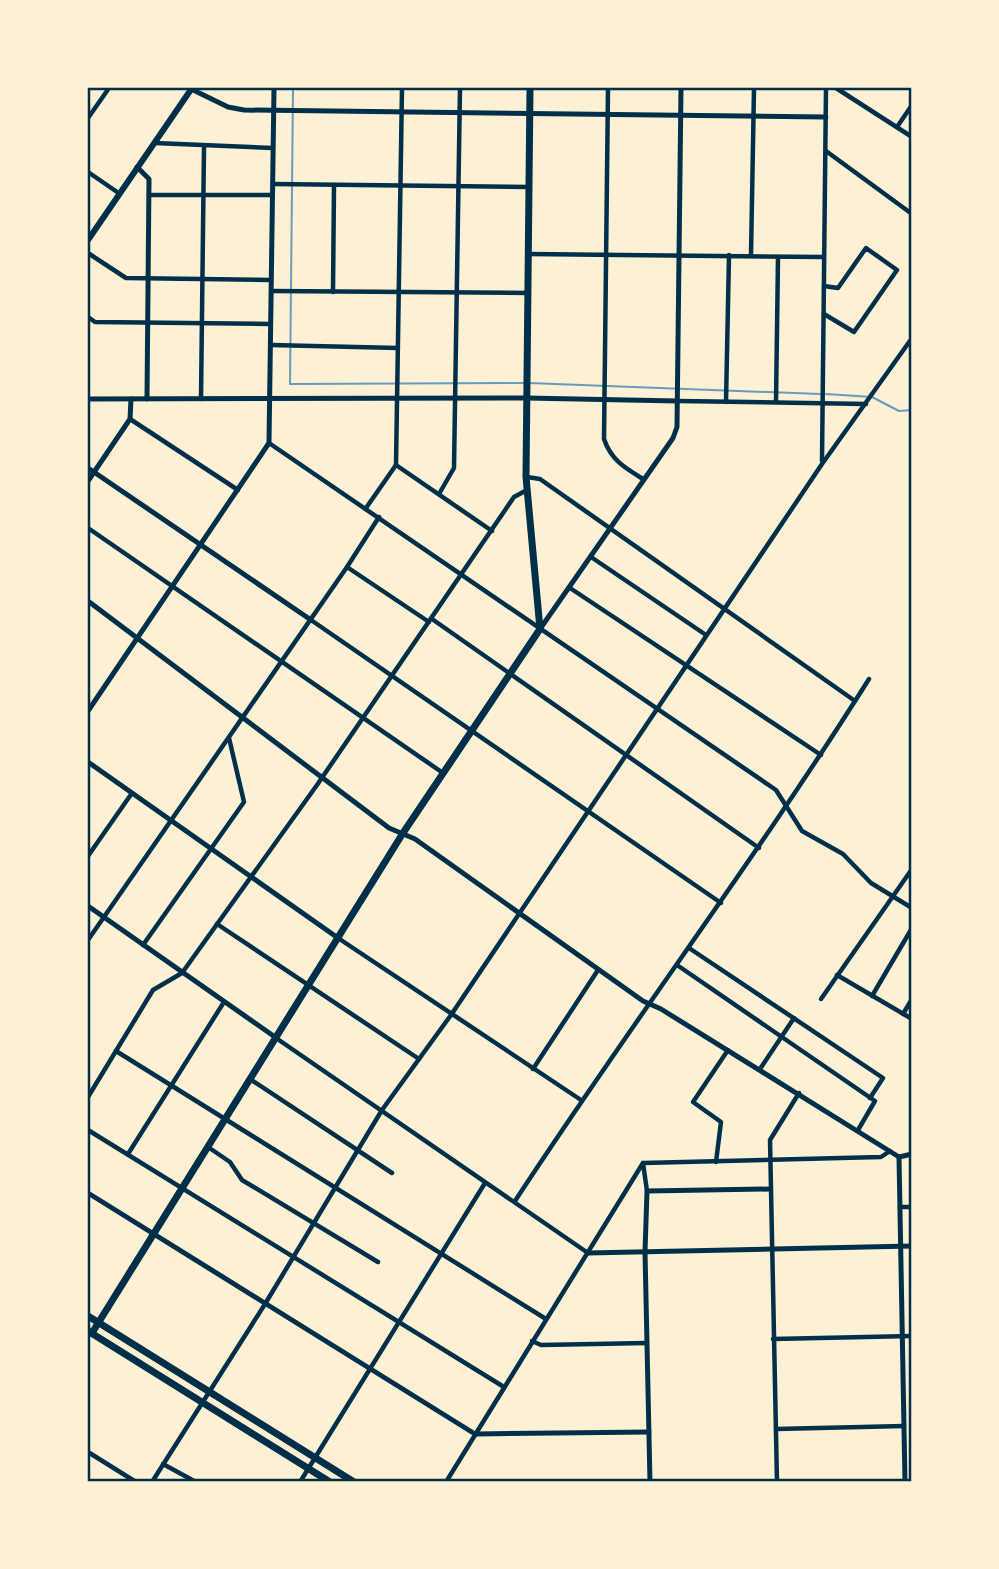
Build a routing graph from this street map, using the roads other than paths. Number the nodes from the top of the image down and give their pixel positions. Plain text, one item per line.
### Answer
1 (108, 88) edge
2 (191, 88) edge
3 (274, 88) edge
4 (401, 88) edge
5 (460, 88) edge
6 (530, 88) edge
7 (608, 88) edge
8 (681, 88) edge
9 (754, 88) edge
10 (826, 88) edge
11 (836, 88) edge
12 (912, 105) edge
13 (273, 110) junction
14 (90, 111) edge
15 (401, 111) junction
16 (460, 112) junction
17 (530, 114) junction
18 (608, 114) junction
19 (681, 116) junction
20 (754, 117) junction
21 (826, 117) junction
22 (88, 118) edge
23 (897, 127) junction
24 (912, 137) edge
25 (154, 143) junction
26 (204, 147) junction
27 (273, 148) junction
28 (826, 151) junction
29 (137, 167) junction
30 (88, 172) edge
31 (273, 184) junction
32 (334, 184) junction
33 (401, 185) junction
34 (459, 186) junction
35 (528, 187) junction
36 (120, 194) junction
37 (149, 195) junction
38 (204, 195) junction
39 (272, 195) junction
40 (912, 214) edge
41 (88, 240) edge
42 (88, 253) edge
43 (528, 254) junction
44 (605, 255) junction
45 (678, 255) junction
46 (729, 255) junction
47 (751, 255) junction
48 (778, 257) junction
49 (823, 257) junction
50 (149, 278) junction
51 (203, 278) junction
52 (271, 280) junction
53 (823, 286) junction
54 (272, 291) junction
55 (333, 292) junction
56 (399, 293) junction
57 (458, 293) junction
58 (527, 293) junction
59 (824, 313) junction
60 (88, 317) edge
61 (148, 324) junction
62 (202, 324) junction
63 (271, 324) junction
64 (912, 338) edge
65 (271, 345) junction
66 (398, 348) junction
67 (397, 398) junction
68 (457, 398) junction
69 (526, 398) junction
70 (88, 399) edge
71 (131, 399) junction
72 (201, 399) junction
73 (147, 400) junction
74 (271, 400) junction
75 (603, 400) junction
76 (678, 401) junction
77 (726, 402) junction
78 (776, 402) junction
79 (824, 404) junction
80 (867, 404) junction
81 (130, 419) junction
82 (269, 443) junction
83 (822, 464) junction
84 (396, 465) junction
85 (88, 468) edge
86 (94, 472) junction
87 (526, 477) junction
88 (643, 479) junction
89 (88, 481) edge
90 (238, 490) junction
91 (527, 490) junction
92 (439, 494) junction
93 (366, 508) junction
94 (379, 517) junction
95 (88, 528) edge
96 (611, 529) junction
97 (492, 531) junction
98 (201, 544) junction
99 (591, 557) junction
100 (348, 567) junction
101 (462, 575) junction
102 (173, 586) junction
103 (570, 588) junction
104 (88, 601) edge
105 (726, 607) junction
106 (311, 620) junction
107 (431, 620) junction
108 (540, 629) junction
109 (706, 635) junction
110 (137, 638) junction
111 (282, 660) junction
112 (685, 666) junction
113 (393, 675) junction
114 (509, 675) junction
115 (869, 679) dead end
116 (855, 701) junction
117 (656, 708) junction
118 (88, 711) edge
119 (364, 717) junction
120 (243, 718) junction
121 (472, 730) junction
122 (229, 738) junction
123 (625, 754) junction
124 (821, 755) junction
125 (89, 766) edge
126 (443, 773) junction
127 (322, 777) junction
128 (132, 793) junction
129 (788, 807) junction
130 (587, 810) junction
131 (171, 820) junction
132 (403, 833) junction
133 (759, 848) junction
134 (211, 849) junction
135 (88, 856) edge
136 (912, 869) edge
137 (251, 878) junction
138 (892, 897) junction
139 (721, 903) junction
140 (88, 906) edge
141 (912, 908) edge
142 (518, 912) junction
143 (103, 918) junction
144 (217, 924) junction
145 (912, 928) edge
146 (338, 938) junction
147 (88, 940) edge
148 (144, 945) junction
149 (689, 948) junction
150 (677, 965) junction
151 (598, 970) junction
152 (182, 973) junction
153 (837, 975) junction
154 (309, 984) junction
155 (872, 996) junction
156 (821, 999) dead end
157 (912, 999) edge
158 (224, 1002) junction
159 (650, 1004) junction
160 (902, 1014) junction
161 (451, 1015) junction
162 (794, 1018) junction
163 (912, 1019) edge
164 (782, 1036) junction
165 (275, 1037) junction
166 (729, 1050) junction
167 (116, 1051) junction
168 (419, 1059) junction
169 (534, 1069) junction
170 (760, 1069) junction
171 (249, 1079) junction
172 (170, 1086) junction
173 (799, 1093) junction
174 (88, 1097) edge
175 (870, 1098) junction
176 (581, 1100) junction
177 (382, 1110) junction
178 (225, 1119) junction
179 (88, 1130) edge
180 (858, 1130) junction
181 (208, 1147) junction
182 (357, 1151) junction
183 (891, 1151) junction
184 (128, 1154) junction
185 (912, 1154) edge
186 (899, 1157) junction
187 (716, 1161) junction
188 (769, 1161) junction
189 (643, 1163) junction
190 (392, 1173) dead end
191 (485, 1183) junction
192 (336, 1186) junction
193 (183, 1188) junction
194 (770, 1189) junction
195 (647, 1191) junction
196 (88, 1193) edge
197 (515, 1202) junction
198 (900, 1207) junction
199 (912, 1207) edge
200 (314, 1223) junction
201 (155, 1234) junction
202 (912, 1246) edge
203 (900, 1247) junction
204 (772, 1249) junction
205 (442, 1252) junction
206 (645, 1252) junction
207 (589, 1253) junction
208 (292, 1257) junction
209 (378, 1262) dead end
210 (265, 1304) junction
211 (88, 1316) edge
212 (546, 1319) junction
213 (99, 1322) junction
214 (398, 1322) junction
215 (90, 1332) edge
216 (902, 1336) junction
217 (912, 1336) edge
218 (774, 1339) junction
219 (532, 1341) junction
220 (88, 1342) edge
221 (647, 1343) junction
222 (370, 1367) junction
223 (504, 1387) junction
224 (209, 1391) junction
225 (202, 1401) junction
226 (904, 1426) junction
227 (776, 1429) junction
228 (649, 1432) junction
229 (475, 1434) junction
230 (88, 1452) edge
231 (315, 1458) junction
232 (163, 1464) junction
233 (308, 1468) junction
234 (136, 1482) edge
235 (152, 1482) edge
236 (196, 1482) edge
237 (300, 1482) edge
238 (331, 1482) edge
239 (354, 1482) edge
240 (446, 1482) edge
241 (650, 1482) edge
242 (777, 1482) edge
243 (905, 1482) edge

1 - 14 street
2 - 13 street
2 - 25 main road
3 - 13 street
4 - 15 street
5 - 16 street
6 - 17 highway
7 - 18 street
8 - 19 street
9 - 20 street
10 - 21 street
11 - 23 street
12 - 23 street
13 - 15 street
13 - 27 street
14 - 22 street
15 - 16 street
15 - 33 street
16 - 17 street
16 - 34 street
17 - 18 street
17 - 35 highway
18 - 19 street
18 - 44 street
19 - 20 street
19 - 45 street
20 - 21 street
20 - 47 street
21 - 28 street
23 - 24 street
25 - 26 street
25 - 29 main road
26 - 27 street
26 - 38 street
27 - 31 street
28 - 40 street
28 - 49 street
29 - 36 main road
29 - 37 street
30 - 36 street
31 - 32 street
31 - 39 street
32 - 33 street
32 - 55 street
33 - 34 street
33 - 56 street
34 - 35 street
34 - 57 street
35 - 43 highway
36 - 41 main road
37 - 38 street
37 - 50 street
38 - 39 street
38 - 51 street
39 - 52 street
42 - 50 street
43 - 44 street
43 - 58 highway
44 - 45 street
44 - 75 street
45 - 46 street
45 - 76 street
46 - 47 street
46 - 77 street
47 - 48 street
48 - 49 street
48 - 78 street
49 - 53 street
50 - 51 street
50 - 61 street
51 - 52 street
51 - 62 street
52 - 54 street
53 - 59 street
53 - 59 street
54 - 55 street
54 - 63 street
55 - 56 street
56 - 57 street
56 - 66 street
57 - 58 street
57 - 68 street
58 - 69 highway
59 - 79 street
60 - 61 street
61 - 62 street
61 - 73 street
62 - 63 street
62 - 72 street
63 - 65 street
64 - 80 street
65 - 66 street
65 - 74 street
66 - 67 street
67 - 68 street
67 - 74 street
67 - 84 street
68 - 69 street
68 - 92 street
69 - 75 street
69 - 87 highway
70 - 71 street
71 - 73 street
71 - 81 street
72 - 73 street
72 - 74 street
74 - 82 street
75 - 76 street
75 - 88 street
76 - 77 street
76 - 88 street
77 - 78 street
78 - 79 street
79 - 80 street
79 - 83 street
80 - 83 street
81 - 86 street
81 - 90 street
82 - 90 street
82 - 93 street
83 - 105 street
84 - 92 street
84 - 93 street
85 - 86 street
86 - 89 street
86 - 98 street
87 - 91 highway
87 - 96 street
88 - 96 street
90 - 98 street
91 - 97 street
91 - 108 highway
92 - 97 street
93 - 94 street
94 - 100 street
94 - 101 street
95 - 102 street
96 - 99 street
96 - 105 street
97 - 101 street
98 - 102 street
98 - 106 street
99 - 103 street
99 - 109 street
100 - 106 street
100 - 107 street
101 - 107 street
101 - 108 street
102 - 110 street
102 - 111 street
103 - 108 street
103 - 112 street
104 - 110 street
105 - 109 street
105 - 116 street
106 - 111 street
106 - 113 street
107 - 113 street
107 - 114 street
108 - 114 highway
108 - 117 street
109 - 112 street
110 - 118 street
110 - 120 street
111 - 119 street
111 - 120 street
112 - 117 street
112 - 124 street
113 - 119 street
113 - 121 street
114 - 121 highway
114 - 123 street
115 - 116 street
116 - 124 street
117 - 123 street
117 - 129 street
119 - 126 street
119 - 127 street
120 - 122 street
120 - 127 street
121 - 126 highway
121 - 130 street
122 - 131 street
122 - 134 street
123 - 130 street
123 - 133 street
124 - 129 street
125 - 128 street
126 - 132 highway
127 - 132 street
127 - 137 street
128 - 131 street
128 - 135 street
129 - 133 street
129 - 138 street
130 - 139 street
130 - 142 street
131 - 134 street
131 - 143 street
132 - 142 street
132 - 146 highway
133 - 139 street
134 - 137 street
134 - 148 street
136 - 138 street
137 - 144 street
137 - 146 street
138 - 141 street
138 - 153 street
139 - 149 street
140 - 143 street
142 - 151 street
142 - 161 street
143 - 147 street
143 - 148 street
144 - 152 street
144 - 154 street
145 - 155 street
146 - 154 highway
146 - 161 street
148 - 152 street
149 - 150 street
149 - 162 street
150 - 159 street
150 - 164 street
151 - 159 street
151 - 169 street
152 - 158 street
152 - 167 street
153 - 155 street
153 - 156 street
154 - 165 highway
154 - 168 street
155 - 160 street
157 - 160 street
158 - 165 street
158 - 172 street
159 - 166 street
159 - 176 street
160 - 163 street
161 - 168 street
161 - 169 street
162 - 164 street
162 - 175 street
164 - 170 street
164 - 175 street
165 - 171 highway
165 - 177 street
166 - 170 street
166 - 187 street
167 - 172 street
167 - 174 street
168 - 177 street
169 - 176 street
170 - 173 street
171 - 178 highway
171 - 182 street
172 - 178 street
172 - 184 street
173 - 180 street
173 - 188 street
175 - 180 street
176 - 197 street
177 - 182 street
177 - 191 street
178 - 181 highway
178 - 192 street
179 - 184 street
180 - 183 street
181 - 193 highway
181 - 200 street
182 - 190 street
182 - 192 street
183 - 186 street
183 - 188 street
184 - 193 street
185 - 186 street
186 - 198 street
187 - 188 street
187 - 189 street
188 - 194 street
189 - 195 street
189 - 207 street
191 - 197 street
191 - 205 street
192 - 200 street
192 - 205 street
193 - 201 highway
193 - 208 street
194 - 195 street
194 - 204 street
195 - 206 street
196 - 201 street
197 - 207 street
198 - 199 street
198 - 203 street
200 - 208 street
200 - 209 street
201 - 210 street
201 - 213 highway
202 - 203 street
203 - 204 street
203 - 216 street
204 - 206 street
204 - 218 street
205 - 212 street
205 - 214 street
206 - 207 street
206 - 221 street
207 - 212 street
208 - 210 street
208 - 214 street
210 - 222 street
210 - 224 street
211 - 213 highway
212 - 219 street
213 - 215 highway
213 - 224 highway
214 - 222 street
214 - 223 street
215 - 220 main road
215 - 225 highway
216 - 217 street
216 - 218 street
216 - 226 street
218 - 227 street
219 - 221 street
219 - 223 street
221 - 228 street
222 - 229 street
222 - 231 street
223 - 229 street
224 - 225 street
224 - 231 highway
225 - 232 street
225 - 233 highway
226 - 227 street
226 - 243 street
227 - 242 street
228 - 229 street
228 - 241 street
229 - 240 street
230 - 234 street
231 - 233 street
231 - 239 highway
232 - 235 street
232 - 236 street
233 - 237 street
233 - 238 highway

